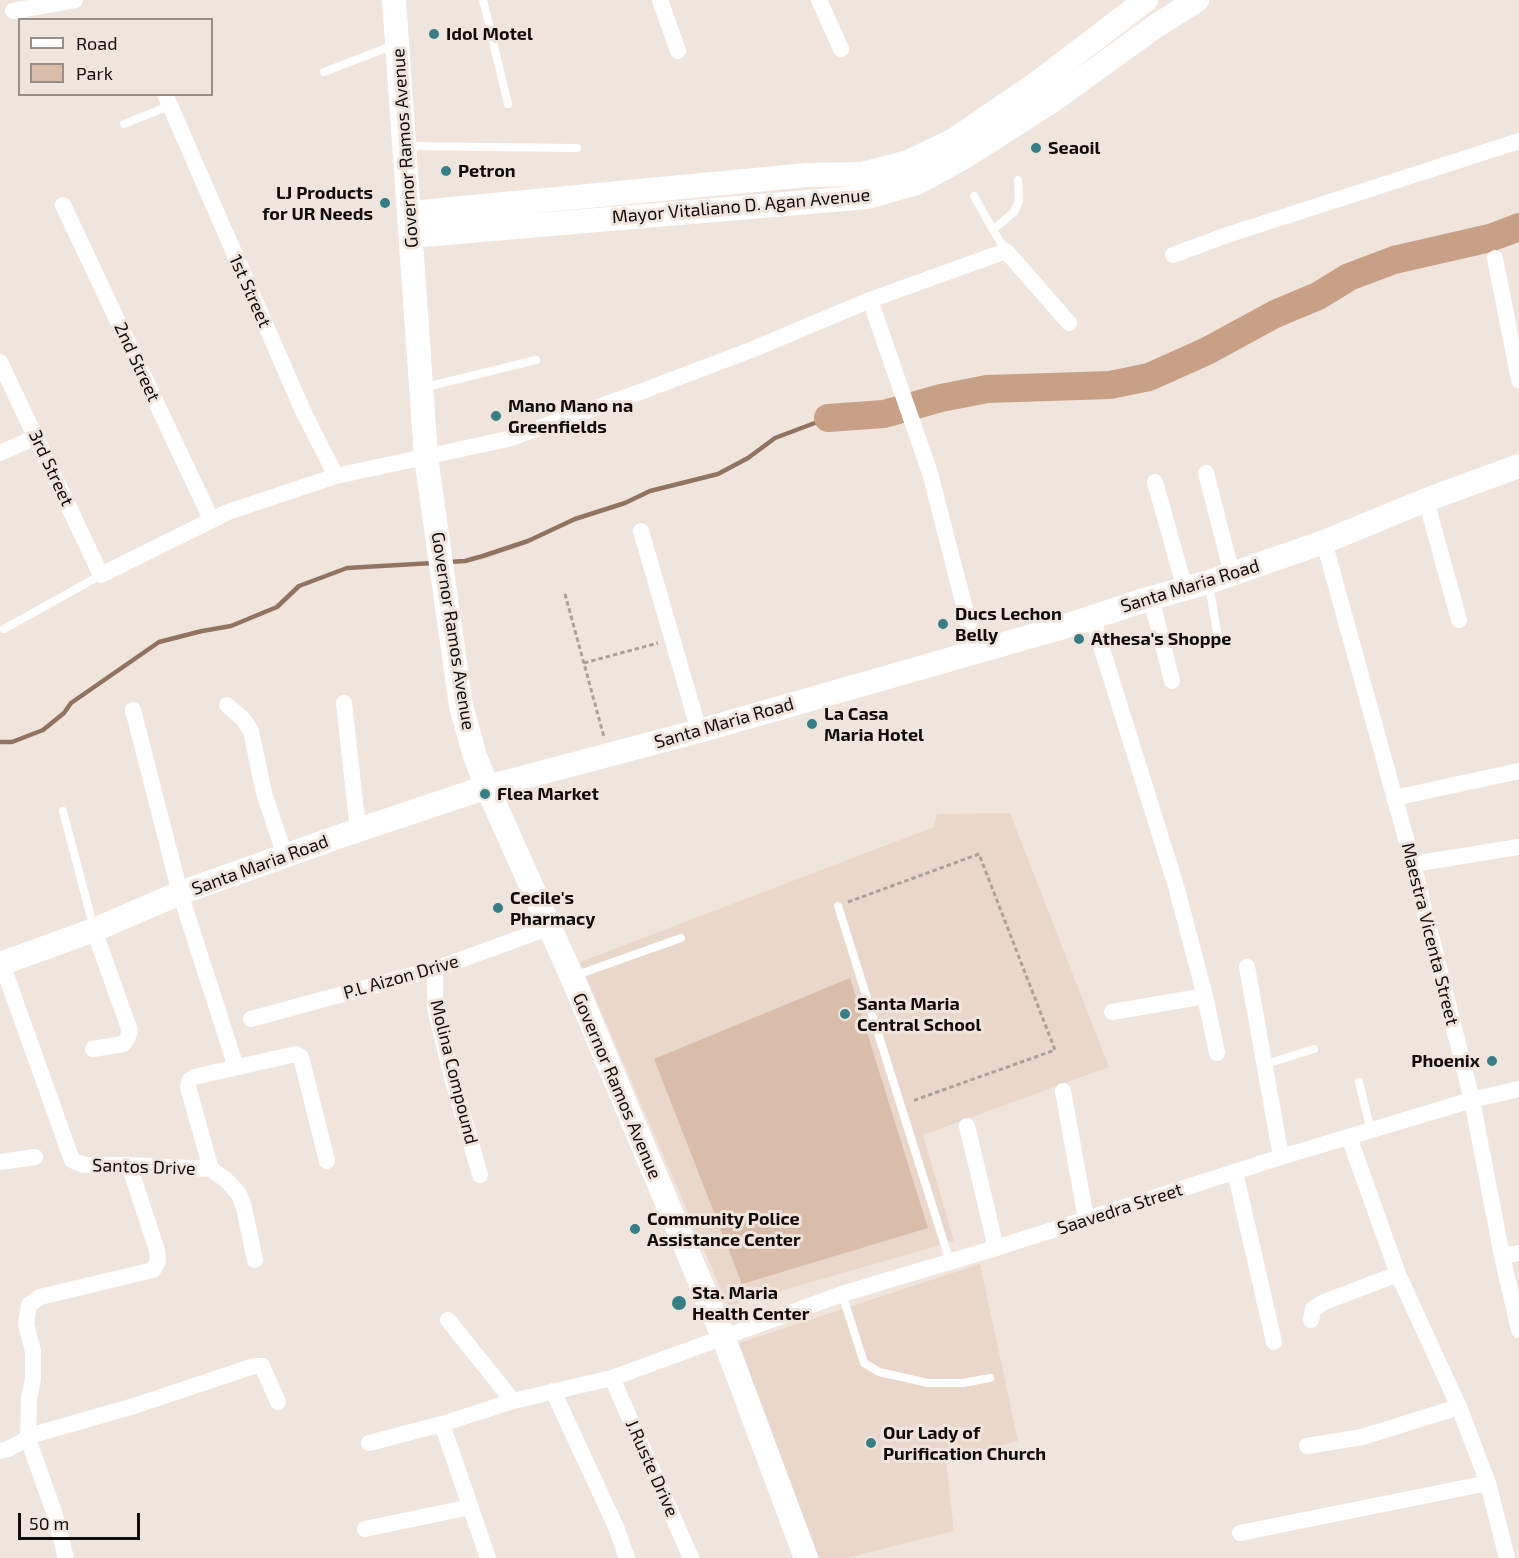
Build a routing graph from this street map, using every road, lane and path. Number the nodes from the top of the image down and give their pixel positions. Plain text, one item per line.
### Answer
1 (75, 0) edge
2 (394, 0) edge
3 (483, 0) edge
4 (660, 0) edge
5 (819, 0) edge
6 (1146, 0) edge
7 (1197, 0) edge
8 (13, 11) dead end
9 (1093, 41) junction
10 (397, 44) junction
11 (841, 48) dead end
12 (678, 51) dead end
13 (1109, 60) junction
14 (324, 72) dead end
15 (167, 100) edge
16 (508, 104) dead end
17 (124, 124) dead end
18 (1519, 141) edge
19 (405, 146) junction
20 (577, 148) dead end
21 (1018, 180) dead end
22 (865, 186) junction
23 (974, 196) dead end
24 (63, 205) dead end
25 (410, 225) junction
26 (993, 230) junction
27 (1006, 251) junction
28 (1173, 255) dead end
29 (1495, 258) dead end
30 (870, 300) junction
31 (1069, 323) dead end
32 (536, 360) dead end
33 (0, 362) edge
34 (1519, 380) edge
35 (422, 388) junction
36 (36, 437) junction
37 (0, 453) edge
38 (426, 457) junction
39 (1519, 466) edge
40 (1206, 473) dead end
41 (336, 476) junction
42 (1155, 482) dead end
43 (1426, 500) junction
44 (211, 519) junction
45 (641, 531) dead end
46 (1324, 542) junction
47 (1232, 574) junction
48 (101, 575) junction
49 (1209, 582) junction
50 (1185, 589) junction
51 (565, 594) dead end
52 (1151, 598) junction
53 (1092, 616) junction
54 (1459, 621) dead end
55 (4, 629) dead end
56 (1218, 638) dead end
57 (672, 639) junction
58 (976, 652) junction
59 (584, 663) junction
60 (1172, 681) dead end
61 (344, 702) dead end
62 (227, 705) dead end
63 (133, 710) dead end
64 (699, 730) junction
65 (610, 756) junction
66 (1519, 771) edge
67 (487, 787) junction
68 (1394, 798) junction
69 (63, 811) dead end
70 (358, 830) junction
71 (1519, 847) edge
72 (285, 856) junction
73 (1413, 864) junction
74 (180, 893) junction
75 (838, 906) joint
76 (548, 928) junction
77 (94, 930) junction
78 (681, 938) dead end
79 (1, 964) edge
80 (1247, 967) dead end
81 (435, 969) junction
82 (572, 977) junction
83 (1205, 996) junction
84 (1112, 1012) dead end
85 (251, 1018) dead end
86 (93, 1049) dead end
87 (1314, 1049) dead end
88 (1216, 1053) dead end
89 (1263, 1065) junction
90 (236, 1067) junction
91 (1359, 1082) dead end
92 (1519, 1089) edge
93 (1063, 1091) dead end
94 (1472, 1100) junction
95 (902, 1104) junction
96 (966, 1126) dead end
97 (1371, 1131) junction
98 (1349, 1137) junction
99 (35, 1156) dead end
100 (1281, 1157) junction
101 (327, 1161) dead end
102 (0, 1162) edge
103 (129, 1165) junction
104 (211, 1169) junction
105 (1235, 1172) junction
106 (480, 1175) dead end
107 (1086, 1220) junction
108 (996, 1248) junction
109 (1519, 1253) edge
110 (1502, 1256) junction
111 (255, 1260) dead end
112 (950, 1262) junction
113 (1398, 1274) junction
114 (842, 1294) junction
115 (448, 1320) dead end
116 (1311, 1320) dead end
117 (1519, 1330) edge
118 (723, 1336) junction
119 (1274, 1342) dead end
120 (612, 1378) junction
121 (990, 1378) dead end
122 (553, 1391) junction
123 (513, 1401) junction
124 (278, 1402) dead end
125 (1458, 1407) junction
126 (442, 1424) junction
127 (28, 1439) junction
128 (369, 1443) dead end
129 (1307, 1446) dead end
130 (0, 1451) edge
131 (1488, 1483) junction
132 (470, 1507) junction
133 (365, 1529) dead end
134 (1240, 1533) dead end
135 (66, 1558) edge
136 (488, 1558) edge
137 (627, 1558) edge
138 (691, 1558) edge
139 (806, 1558) edge
140 (1507, 1558) edge

1 - 8 street
2 - 10 main road, Governor Ramos Avenue
3 - 16 lane
4 - 12 street
5 - 11 street
6 - 9 main road, Mayor Vitaliano D. Agan Avenue
7 - 13 main road, Mayor Vitaliano D. Agan Avenue
9 - 13 main road
9 - 22 main road, Mayor Vitaliano D. Agan Avenue
10 - 14 lane
10 - 19 main road, Governor Ramos Avenue
13 - 22 main road, Mayor Vitaliano D. Agan Avenue
15 - 17 lane
15 - 41 street, 1st Street
18 - 28 street
19 - 20 lane
19 - 25 main road, Governor Ramos Avenue
21 - 26 lane
22 - 25 main road, Mayor Vitaliano D. Agan Avenue
23 - 26 lane
24 - 44 street, 2nd Street
25 - 35 main road, Governor Ramos Avenue
26 - 27 lane
27 - 30 street
27 - 31 street
29 - 34 street
30 - 38 street
30 - 58 street
32 - 35 lane
33 - 36 street, 3rd Street
35 - 38 main road, Governor Ramos Avenue
36 - 37 street
36 - 48 street, 3rd Street
38 - 41 street
38 - 67 main road, Governor Ramos Avenue
39 - 43 main road, Santa Maria Road
40 - 47 street
41 - 44 street
42 - 50 street
43 - 46 main road, Santa Maria Road
43 - 54 street
44 - 48 street
45 - 57 street
46 - 47 main road, Santa Maria Road
46 - 68 street, Maestra Vicenta Street
47 - 49 main road, Santa Maria Road
48 - 55 lane
49 - 50 main road, Santa Maria Road
49 - 56 lane
50 - 52 main road, Santa Maria Road
51 - 59 path
52 - 53 main road, Santa Maria Road
52 - 60 street
53 - 58 main road, Santa Maria Road
53 - 83 street
57 - 59 path
57 - 64 street
58 - 64 main road, Santa Maria Road
59 - 65 path
61 - 70 street
62 - 72 street
63 - 74 street
64 - 65 main road, Santa Maria Road
65 - 67 main road, Santa Maria Road
66 - 68 street
67 - 70 main road, Santa Maria Road
67 - 76 main road, Governor Ramos Avenue
68 - 73 street, Maestra Vicenta Street
69 - 77 lane
70 - 72 main road, Santa Maria Road
71 - 73 street
72 - 74 main road, Santa Maria Road
73 - 94 street, Maestra Vicenta Street
74 - 77 main road, Santa Maria Road
74 - 90 street
75 - 95 lane
75 - 95 path
76 - 81 street, P.L Aizon Drive
76 - 82 main road, Governor Ramos Avenue
77 - 79 main road, Santa Maria Road
77 - 86 street
78 - 82 lane
79 - 103 street, Santos Drive
80 - 89 street
81 - 85 street, P.L Aizon Drive
81 - 106 street, Molina Compound
82 - 118 main road, Governor Ramos Avenue
83 - 84 street
83 - 88 street
87 - 89 lane
89 - 100 street
90 - 101 street
90 - 104 street
91 - 97 lane
92 - 94 street, Saavedra Street
93 - 107 street
94 - 97 street, Saavedra Street
94 - 110 street, Maestra Vicenta Street
95 - 112 lane
96 - 108 street
97 - 98 street, Saavedra Street
98 - 100 street, Saavedra Street
98 - 113 street
99 - 102 street
100 - 105 street, Saavedra Street
103 - 104 street, Santos Drive
103 - 127 street
104 - 111 street, Santos Drive
105 - 107 street, Saavedra Street
105 - 119 street
107 - 108 street, Saavedra Street
108 - 112 street, Saavedra Street
109 - 110 street
110 - 117 street, Maestra Vicenta Street
112 - 114 street, Saavedra Street
113 - 116 street
113 - 125 street
114 - 118 street, Saavedra Street
114 - 121 lane
115 - 123 street
118 - 120 street, Saavedra Street
118 - 139 main road, Governor Ramos Avenue
120 - 122 street, Saavedra Street
120 - 138 street, J.Ruste Drive
122 - 123 street, Saavedra Street
122 - 137 street
123 - 126 street, Saavedra Street
124 - 127 street
125 - 129 street
125 - 131 street
126 - 128 street, Saavedra Street
126 - 132 street
127 - 130 street
127 - 135 street
131 - 134 street
131 - 140 street
132 - 133 street
132 - 136 street

